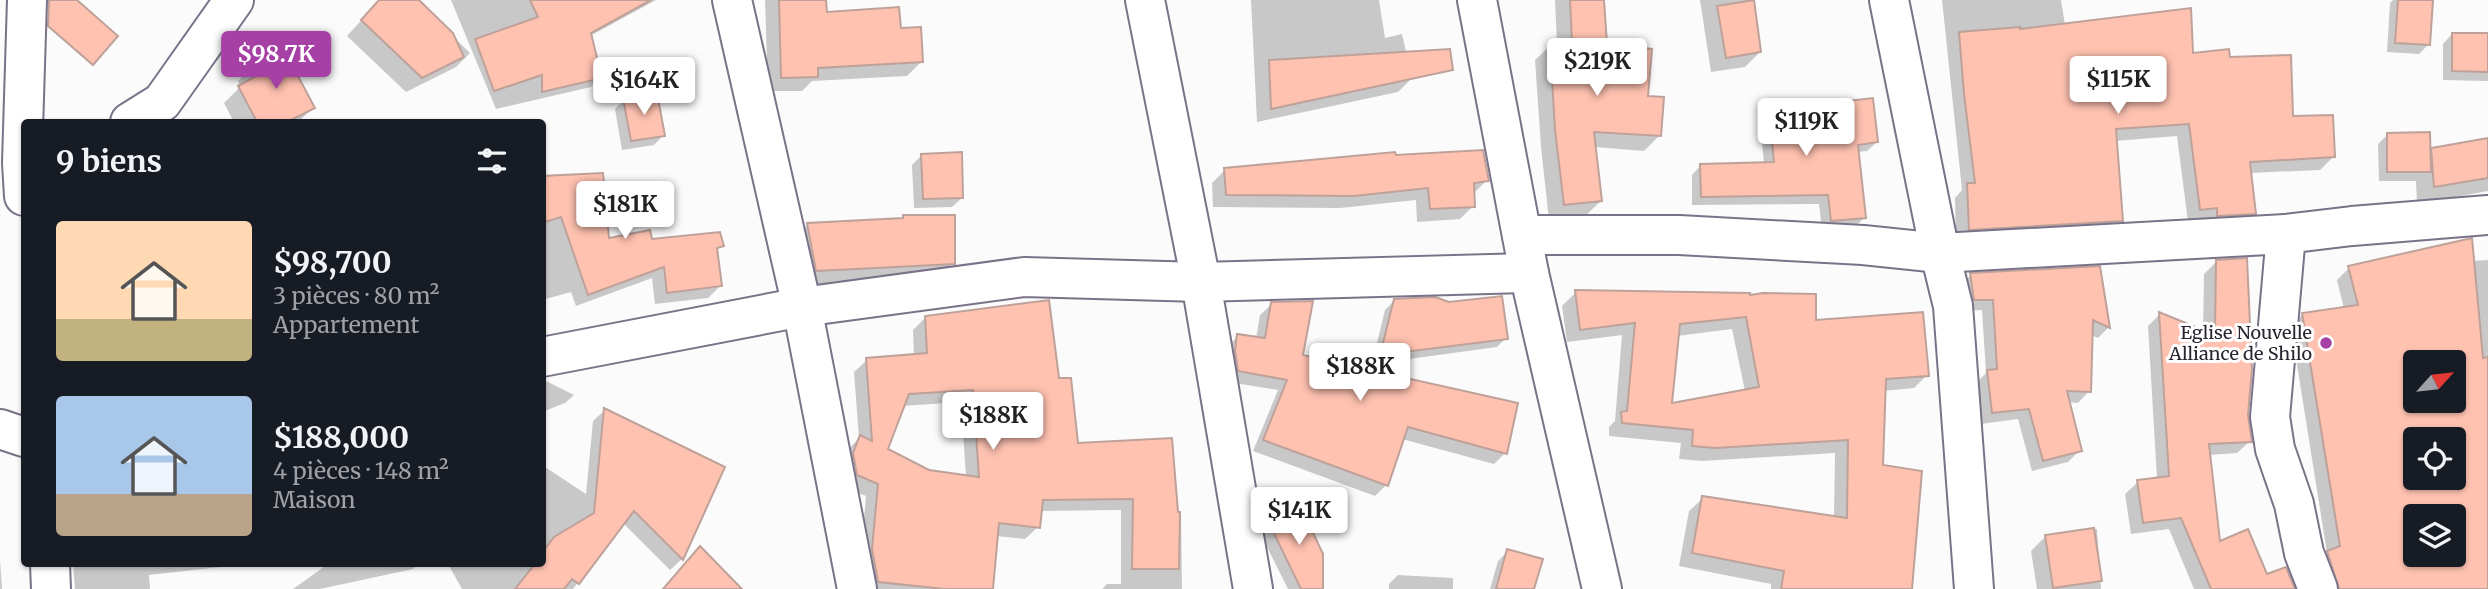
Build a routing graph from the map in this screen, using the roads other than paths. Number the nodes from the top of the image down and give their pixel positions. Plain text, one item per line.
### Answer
1 (27, 0) edge
2 (234, 0) edge
3 (732, 0) edge
4 (1145, 0) edge
5 (1477, 0) edge
6 (1889, 0) edge
7 (25, 119) edge
8 (135, 119) edge
9 (2488, 215) edge
10 (2287, 234) junction
11 (1522, 235) junction
12 (1940, 253) junction
13 (1530, 273) junction
14 (1201, 282) junction
15 (802, 307) junction
16 (546, 356) edge
17 (0, 429) edge
18 (21, 437) edge
19 (50, 567) edge
20 (51, 589) edge
21 (857, 589) edge
22 (1253, 589) edge
23 (1602, 589) edge
24 (1974, 589) edge
25 (2318, 589) edge

1 - 7 street
2 - 8 street
3 - 15 street
4 - 14 street
5 - 11 street
6 - 12 street
9 - 10 street
10 - 12 street
10 - 25 street
11 - 12 street
11 - 13 street
12 - 24 street
13 - 14 street
13 - 23 street
14 - 15 street
14 - 22 street
15 - 16 street
15 - 21 street
17 - 18 street
19 - 20 street

